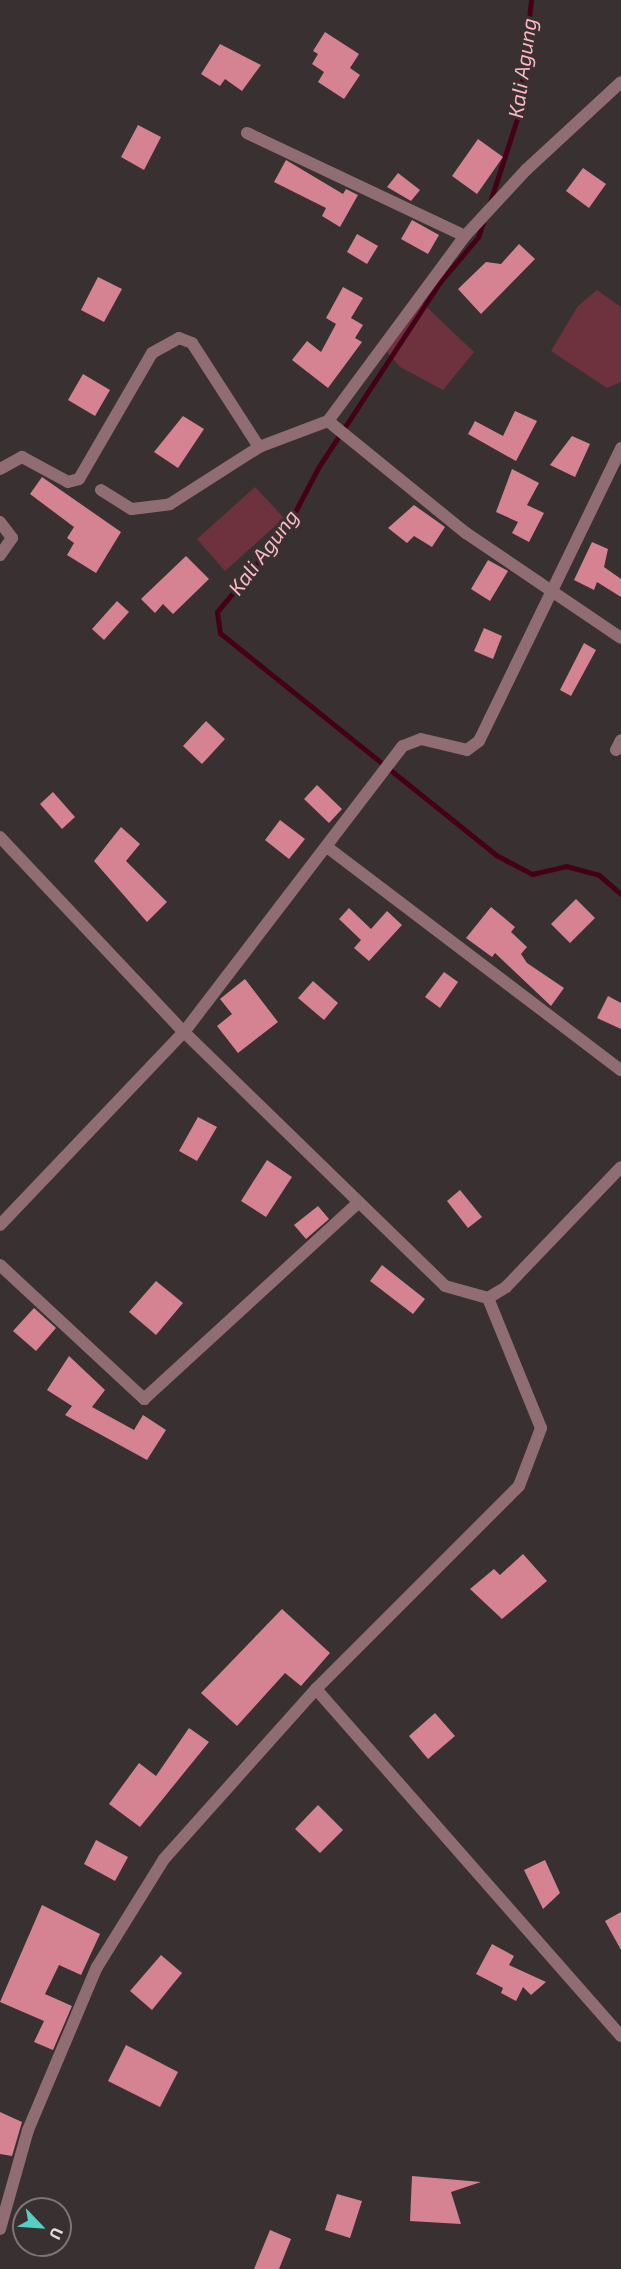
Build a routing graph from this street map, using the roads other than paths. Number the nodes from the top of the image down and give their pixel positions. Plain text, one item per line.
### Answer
1 (621, 82) edge
2 (247, 133) dead end
3 (468, 232) junction
4 (330, 423) junction
5 (259, 447) junction
6 (621, 448) edge
7 (0, 469) edge
8 (101, 490) dead end
9 (0, 522) edge
10 (0, 555) edge
11 (551, 592) junction
12 (621, 638) edge
13 (0, 837) edge
14 (327, 847) junction
15 (184, 1032) junction
16 (621, 1070) edge
17 (621, 1167) edge
18 (357, 1203) junction
19 (0, 1225) edge
20 (0, 1265) edge
21 (488, 1298) junction
22 (316, 1689) junction
23 (621, 2036) edge
24 (0, 2229) edge

1 - 3 street
2 - 3 street
3 - 4 street
4 - 5 street
4 - 11 street
5 - 7 street
5 - 8 street
6 - 11 street
9 - 10 street
11 - 12 street
11 - 14 street
13 - 15 street
14 - 15 street
14 - 16 street
15 - 18 street
15 - 19 street
17 - 21 street
18 - 20 street
18 - 21 street
21 - 22 street
22 - 23 street
22 - 24 street

